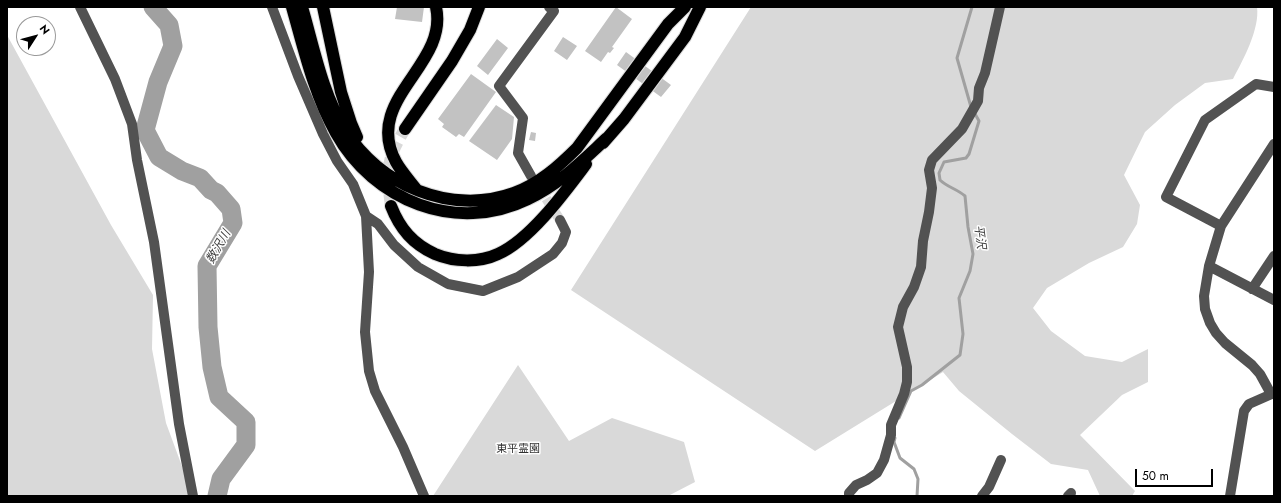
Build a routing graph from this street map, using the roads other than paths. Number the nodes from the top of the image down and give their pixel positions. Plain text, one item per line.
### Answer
1 (80, 7) edge
2 (272, 7) edge
3 (292, 7) edge
4 (302, 7) edge
5 (323, 7) edge
6 (436, 7) edge
7 (479, 7) edge
8 (549, 7) edge
9 (679, 7) edge
10 (686, 7) edge
11 (700, 7) edge
12 (707, 7) edge
13 (1000, 7) edge
14 (668, 24) junction
15 (685, 37) junction
16 (1274, 87) edge
17 (404, 129) tunnel mouth
18 (607, 138) junction
19 (1274, 144) edge
20 (370, 160) junction
21 (531, 176) tunnel mouth
22 (418, 191) junction
23 (391, 206) tunnel mouth
24 (366, 216) junction
25 (560, 220) tunnel mouth
26 (1220, 226) junction
27 (1274, 256) edge
28 (1209, 266) junction
29 (1252, 289) junction
30 (1274, 300) edge
31 (1273, 393) edge
32 (1002, 460) dead end
33 (193, 496) edge
34 (424, 496) edge
35 (849, 496) edge
36 (982, 496) edge
37 (1230, 496) edge

1 - 33 street
2 - 24 street
3 - 18 highway
4 - 20 highway
5 - 20 highway
6 - 22 highway
7 - 17 highway
8 - 21 street
9 - 14 highway
10 - 14 highway
11 - 15 highway
12 - 15 highway
13 - 35 street
14 - 22 highway
15 - 18 highway
16 - 26 street
18 - 23 highway
19 - 26 street
20 - 22 highway
24 - 25 street
24 - 34 street
26 - 28 street
27 - 29 street
28 - 29 street
28 - 31 street
29 - 30 street
31 - 37 street
32 - 36 street

